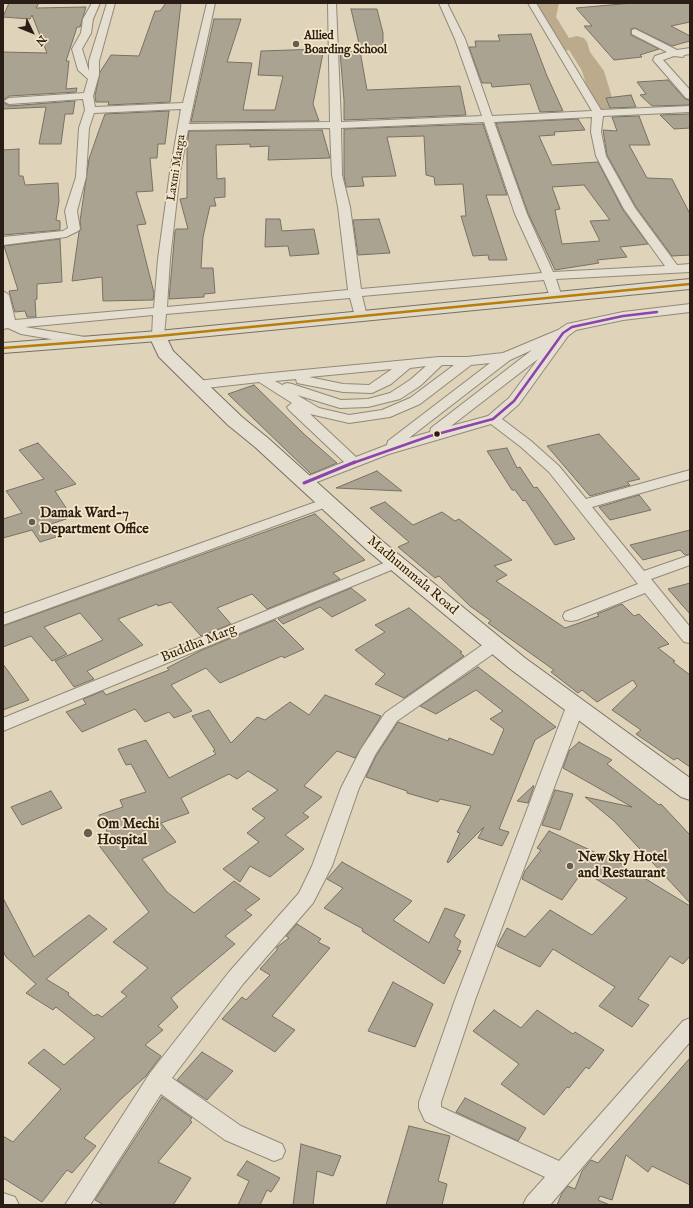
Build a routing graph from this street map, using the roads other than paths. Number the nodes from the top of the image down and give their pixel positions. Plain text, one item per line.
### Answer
1 (96, 3) edge
2 (111, 3) edge
3 (211, 3) edge
4 (332, 3) edge
5 (443, 3) edge
6 (532, 3) edge
7 (635, 32) dead end
8 (690, 51) edge
9 (674, 53) junction
10 (690, 60) edge
11 (93, 78) junction
12 (88, 96) junction
13 (690, 96) edge
14 (9, 101) dead end
15 (187, 106) junction
16 (690, 109) edge
17 (90, 110) junction
18 (598, 113) junction
19 (490, 119) junction
20 (336, 125) junction
21 (184, 127) junction
22 (3, 241) edge
23 (674, 268) junction
24 (690, 268) edge
25 (549, 276) junction
26 (690, 284) edge
27 (355, 293) junction
28 (3, 295) edge
29 (556, 297) junction
30 (690, 308) edge
31 (160, 310) junction
32 (361, 316) junction
33 (6, 325) edge
34 (563, 333) junction
35 (158, 336) junction
36 (86, 341) junction
37 (3, 348) edge
38 (505, 357) junction
39 (467, 360) junction
40 (439, 361) junction
41 (406, 364) junction
42 (261, 378) junction
43 (197, 385) junction
44 (493, 419) junction
45 (430, 436) junction
46 (384, 451) junction
47 (354, 463) junction
48 (690, 474) edge
49 (304, 483) junction
50 (327, 502) junction
51 (582, 505) junction
52 (690, 560) edge
53 (396, 563) junction
54 (644, 582) junction
55 (571, 616) dead end
56 (3, 620) edge
57 (690, 638) edge
58 (494, 645) junction
59 (575, 707) junction
60 (3, 725) edge
61 (690, 791) edge
62 (690, 1027) edge
63 (158, 1080) junction
64 (274, 1151) dead end
65 (562, 1174) junction
66 (3, 1204) edge
67 (7, 1205) edge
68 (77, 1205) edge
69 (535, 1205) edge

1 - 11 street
2 - 11 street
3 - 15 street, Laxmi Marga
4 - 20 street
5 - 19 street
6 - 18 street
7 - 9 street
8 - 9 street
9 - 10 street
9 - 13 street
11 - 12 street
12 - 14 street
12 - 17 street
15 - 17 street
15 - 21 street, Laxmi Marga
16 - 18 street
17 - 22 street
18 - 19 street
18 - 23 street
19 - 20 street
19 - 25 street
20 - 21 street
20 - 27 street
21 - 31 street, Laxmi Marga
23 - 24 street
23 - 25 street
25 - 27 street
25 - 29 street
26 - 29 highway
27 - 31 street
27 - 32 street
28 - 33 street
29 - 32 highway
30 - 34 street
31 - 33 street
31 - 35 street, Laxmi Marga
32 - 35 highway
33 - 36 street
34 - 38 street
34 - 44 street
34 - 45 street
35 - 36 highway
35 - 43 street, Madhummala Road
36 - 37 highway
38 - 39 street
38 - 46 street
39 - 40 street
39 - 42 street
40 - 41 street
40 - 42 street
41 - 42 street
41 - 42 street
42 - 43 street
42 - 47 street
43 - 49 street, Madhummala Road
44 - 45 street
44 - 51 street
45 - 46 street
46 - 47 street
47 - 49 street
48 - 51 street
49 - 50 street, Madhummala Road
50 - 53 street, Madhummala Road
50 - 56 street
51 - 54 street
52 - 54 street
53 - 58 street, Madhummala Road
53 - 60 street, Buddha Marg
54 - 55 street
54 - 57 street
58 - 59 street, Madhummala Road
58 - 63 street
59 - 61 street, Madhummala Road
59 - 65 street
62 - 65 street
63 - 64 street
63 - 68 street
65 - 69 street
66 - 67 street

